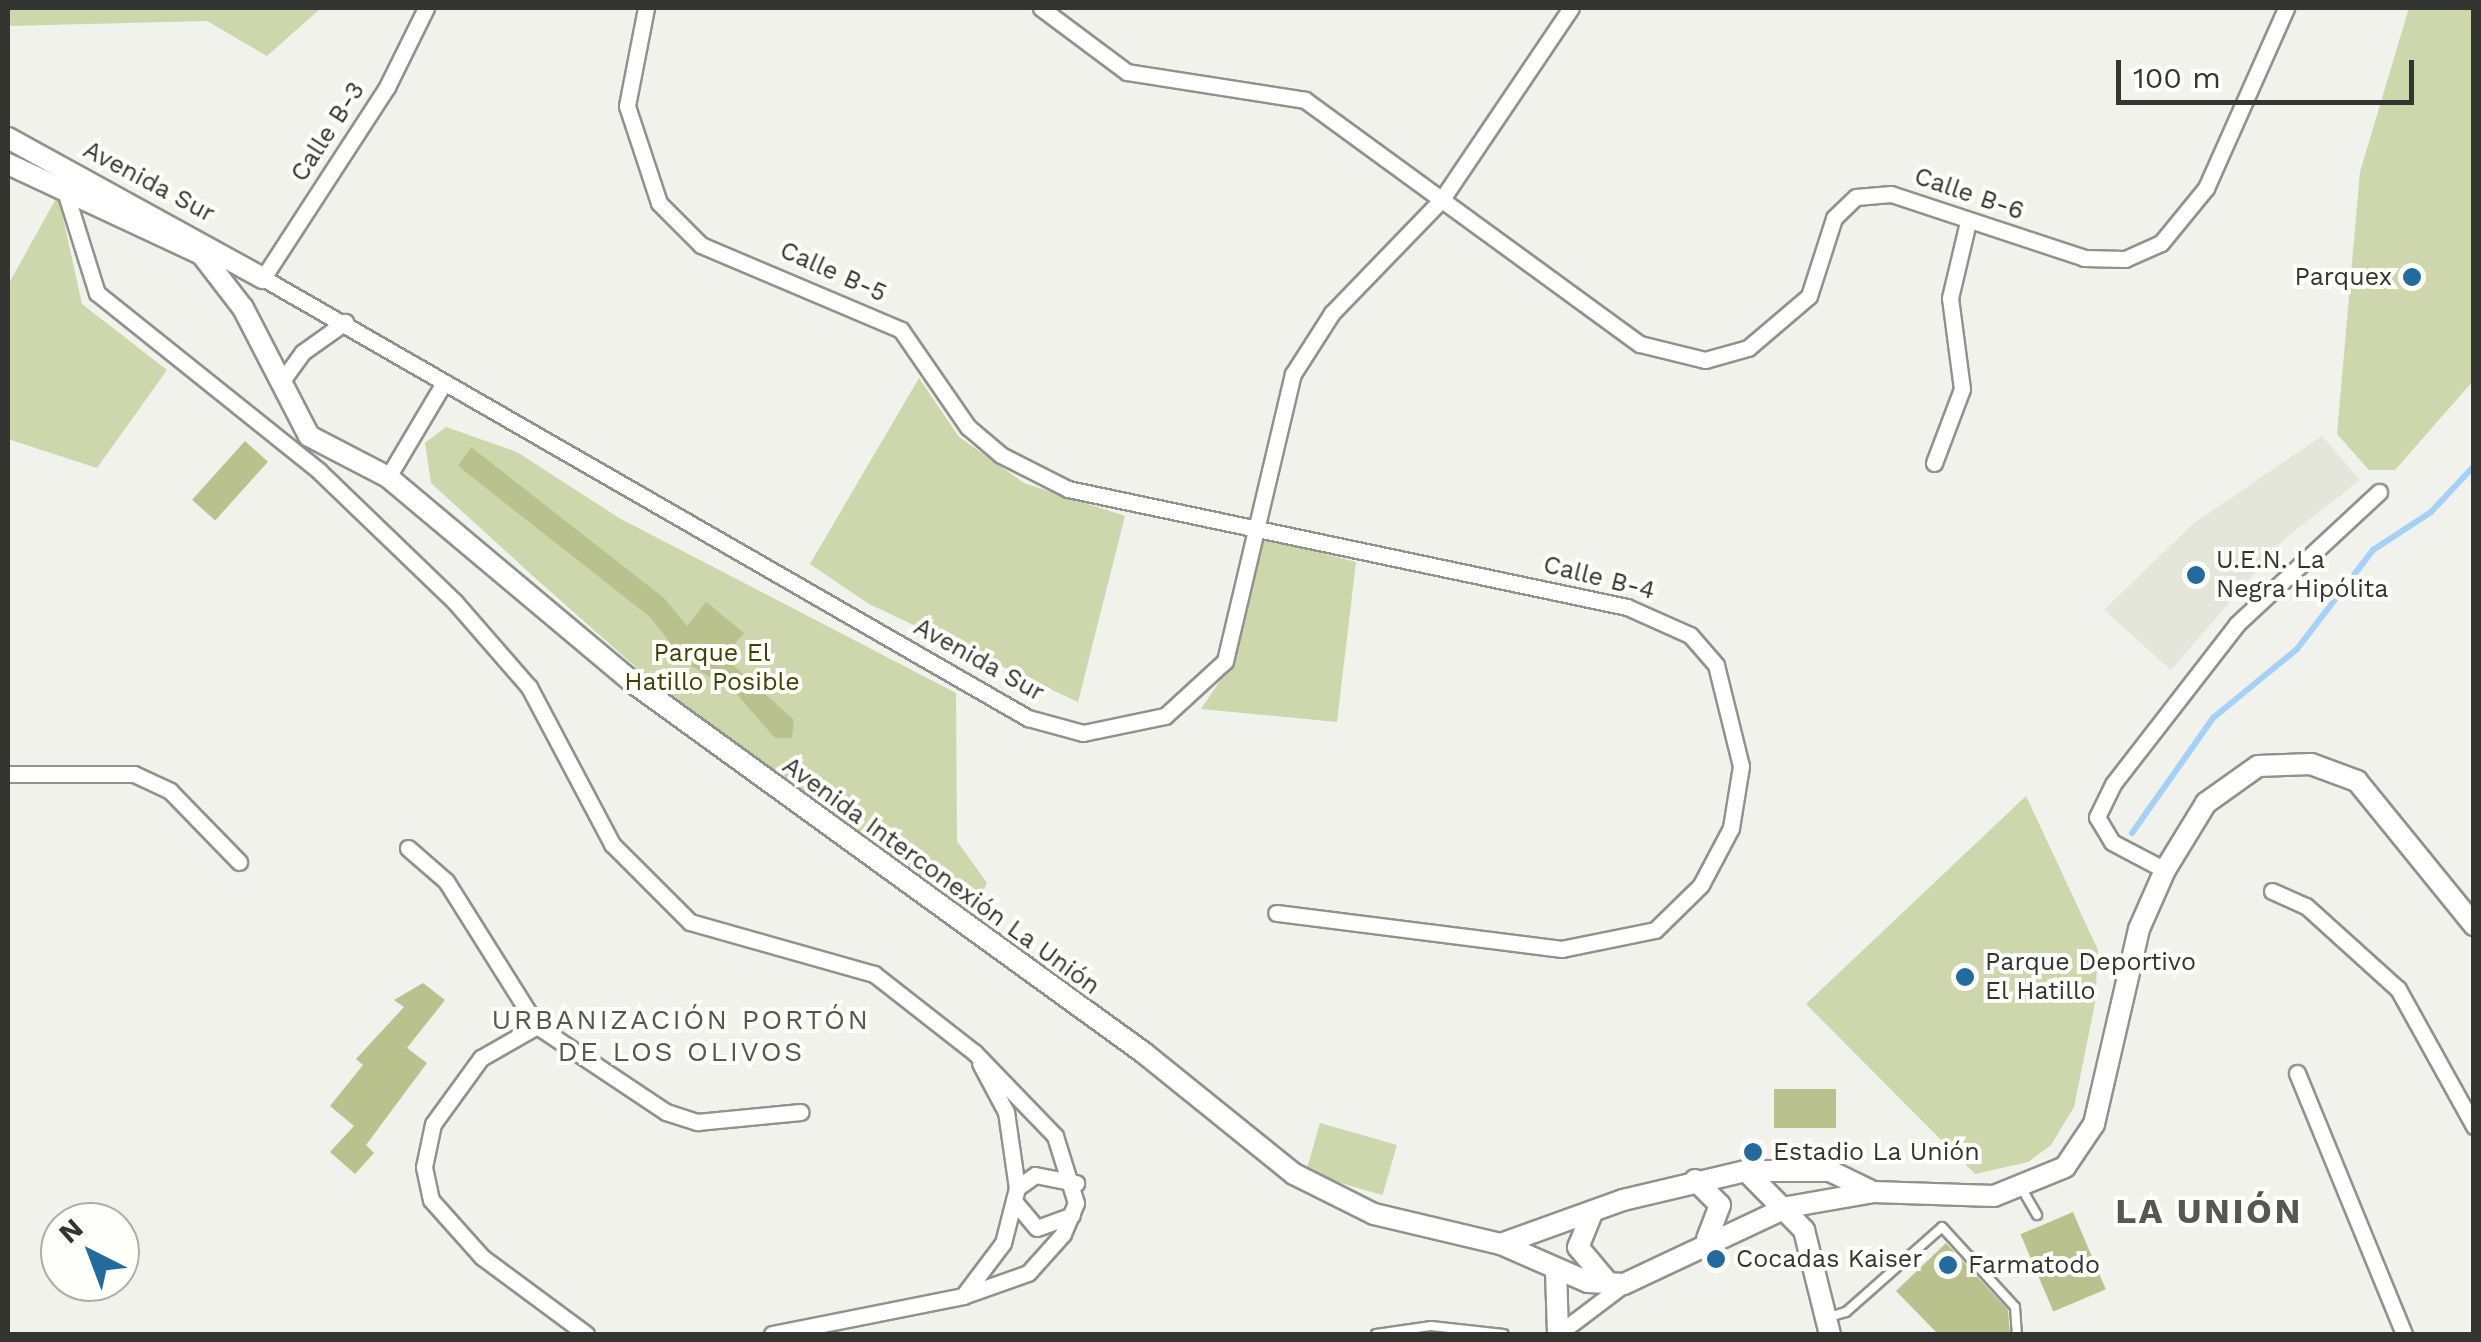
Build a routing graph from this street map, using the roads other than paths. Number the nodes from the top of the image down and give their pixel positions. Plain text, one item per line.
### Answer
1 (426, 8) edge
2 (646, 8) edge
3 (1040, 8) edge
4 (1570, 8) edge
5 (2286, 8) edge
6 (8, 138) edge
7 (8, 164) edge
8 (64, 188) junction
9 (1442, 200) junction
10 (1968, 222) junction
11 (202, 255) junction
12 (264, 278) junction
13 (345, 322) junction
14 (280, 382) junction
15 (442, 386) junction
16 (1934, 463) dead end
17 (388, 477) junction
18 (2379, 492) dead end
19 (1256, 527) junction
20 (8, 774) edge
21 (408, 848) dead end
22 (238, 862) dead end
23 (2165, 870) junction
24 (2272, 892) dead end
25 (1276, 913) dead end
26 (2474, 925) edge
27 (538, 1026) junction
28 (974, 1052) junction
29 (2297, 1073) dead end
30 (801, 1112) dead end
31 (2474, 1126) edge
32 (1746, 1171) junction
33 (1695, 1180) junction
34 (1076, 1183) junction
35 (2022, 1189) junction
36 (1872, 1192) junction
37 (1016, 1194) junction
38 (1788, 1207) junction
39 (1592, 1213) junction
40 (1072, 1214) junction
41 (2037, 1215) dead end
42 (1708, 1239) junction
43 (1502, 1244) junction
44 (1556, 1270) junction
45 (1617, 1284) junction
46 (963, 1296) junction
47 (1826, 1327) edge
48 (586, 1334) edge
49 (772, 1334) edge
50 (1376, 1334) edge
51 (1504, 1334) edge
52 (1558, 1334) edge
53 (2017, 1334) edge
54 (2404, 1334) edge

1 - 12 street, Calle B-3
2 - 19 street, Calle B-5
3 - 9 street
4 - 9 street, Avenida Sur
5 - 10 street, Calle B-6
6 - 12 street, Avenida Sur
7 - 8 street, Avenida Sur
8 - 11 street, Avenida Sur
8 - 28 street
9 - 10 street, Calle B-6
9 - 19 street, Avenida Sur
10 - 16 street
11 - 12 street, Avenida Sur
11 - 14 street, Avenida Sur
12 - 13 street, Avenida Sur
13 - 14 street
13 - 15 street, Avenida Sur
14 - 17 street, Avenida Sur
15 - 17 street
15 - 19 street, Avenida Sur
17 - 43 street, Avenida Interconexión La Unión
18 - 23 street
19 - 25 street, Calle B-4
20 - 22 street
21 - 27 street
23 - 26 street
23 - 35 street
24 - 31 street
27 - 30 street
27 - 48 street
28 - 34 street
28 - 37 street
29 - 54 street
32 - 33 street
32 - 36 street
32 - 38 street
33 - 39 street
33 - 42 street
34 - 37 street
34 - 40 street
35 - 36 street
35 - 41 lane
36 - 38 street
37 - 40 street
37 - 46 street
38 - 42 street
38 - 47 street
39 - 43 street
39 - 45 street
40 - 46 street
42 - 45 street
43 - 44 street, Avenida Interconexión La Unión
44 - 45 street, Avenida Interconexión La Unión
44 - 52 street
45 - 52 street
46 - 49 street
47 - 53 lane
50 - 51 lane

